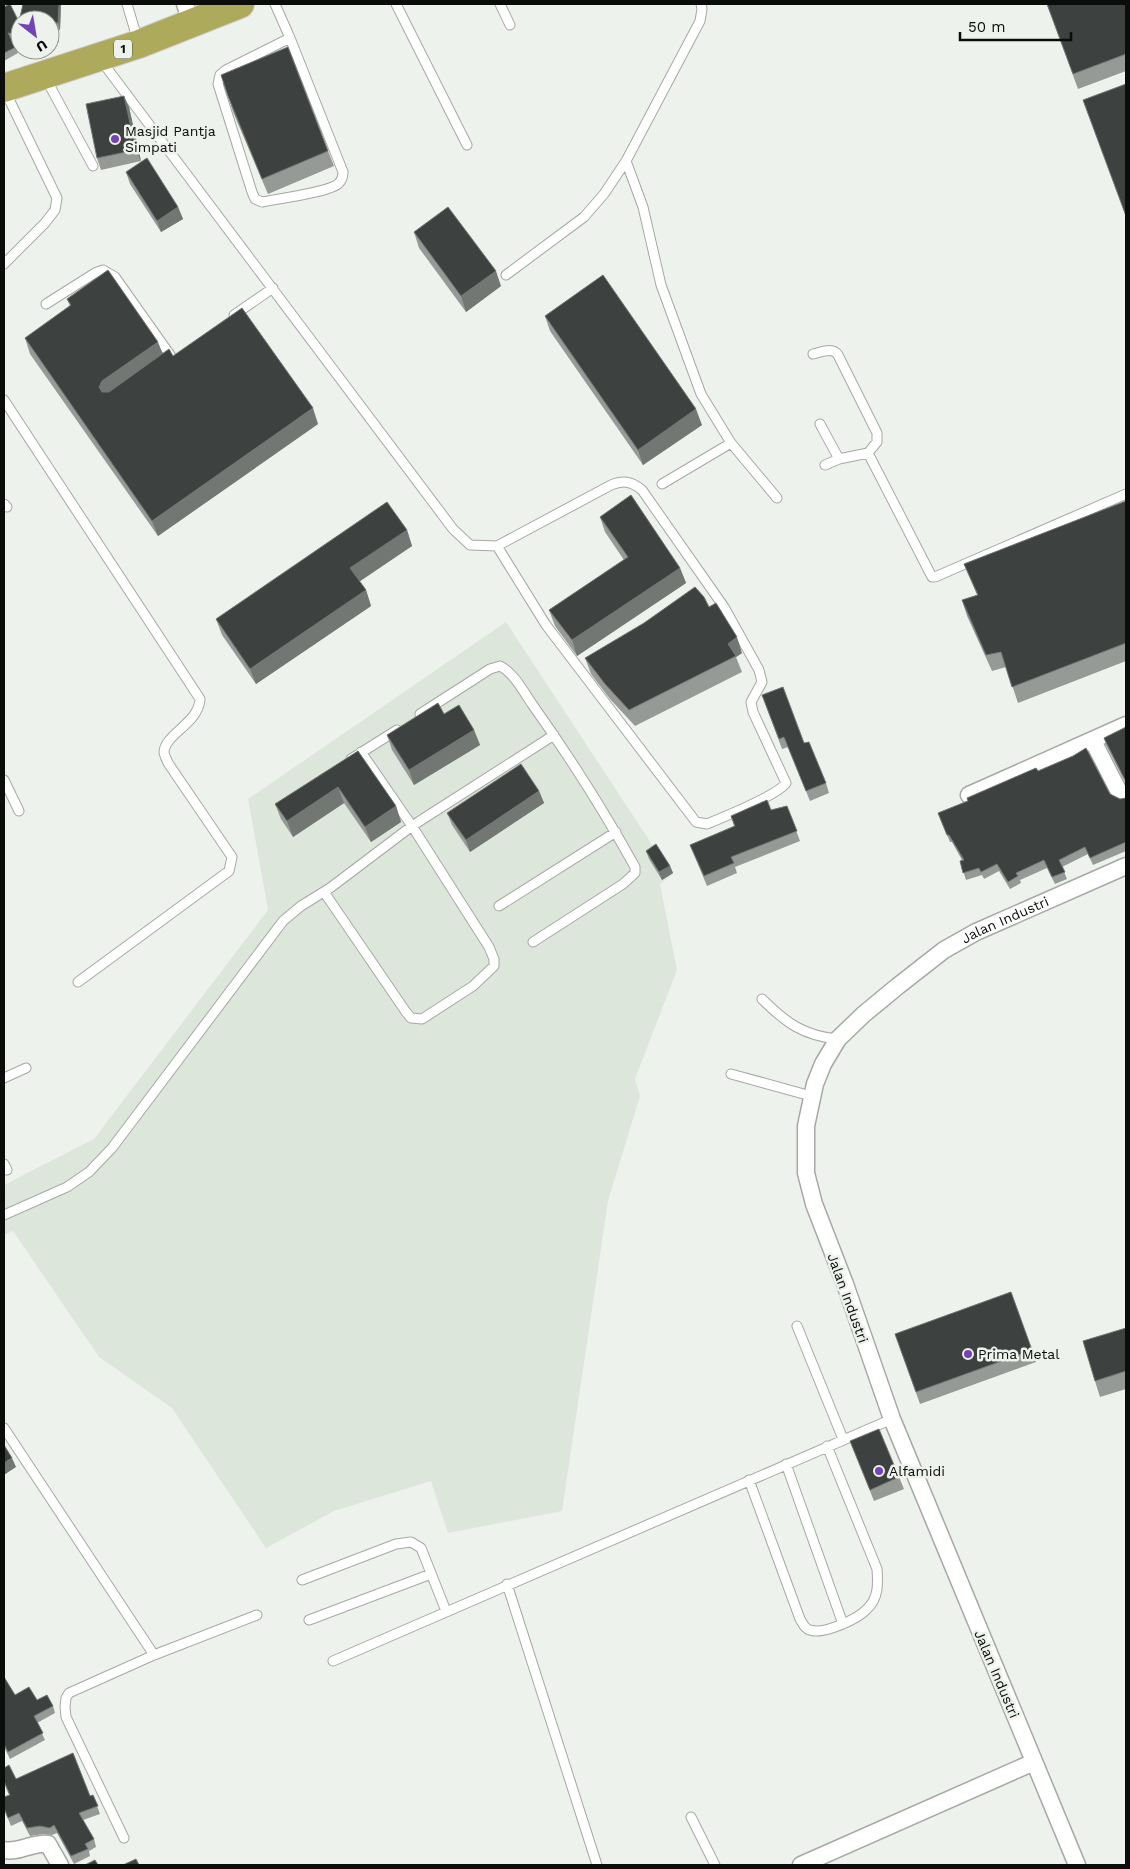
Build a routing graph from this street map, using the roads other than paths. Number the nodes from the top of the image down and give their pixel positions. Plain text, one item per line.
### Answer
1 (127, 4) edge
2 (240, 4) edge
3 (275, 4) edge
4 (396, 4) edge
5 (500, 4) edge
6 (701, 4) edge
7 (188, 13) edge
8 (510, 25) dead end
9 (290, 38) junction
10 (139, 44) junction
11 (98, 57) junction
12 (43, 74) junction
13 (4, 88) edge
14 (468, 146) dead end
15 (626, 161) junction
16 (93, 166) dead end
17 (4, 264) edge
18 (506, 276) dead end
19 (273, 288) junction
20 (46, 304) dead end
21 (227, 321) edge
22 (814, 354) dead end
23 (173, 359) edge
24 (4, 400) edge
25 (820, 424) dead end
26 (731, 443) junction
27 (868, 453) junction
28 (839, 459) junction
29 (825, 465) dead end
30 (662, 484) dead end
31 (1126, 494) edge
32 (776, 498) dead end
33 (498, 546) junction
34 (1126, 725) edge
35 (554, 735) junction
36 (1093, 742) junction
37 (361, 752) junction
38 (346, 763) edge
39 (4, 780) edge
40 (969, 795) edge
41 (1126, 797) edge
42 (19, 811) dead end
43 (412, 826) junction
44 (616, 832) junction
45 (1126, 866) edge
46 (324, 892) junction
47 (499, 906) dead end
48 (533, 942) dead end
49 (78, 982) dead end
50 (762, 999) dead end
51 (838, 1039) junction
52 (26, 1068) dead end
53 (731, 1074) dead end
54 (4, 1078) edge
55 (811, 1096) junction
56 (4, 1215) edge
57 (796, 1326) dead end
58 (892, 1419) junction
59 (4, 1428) edge
60 (843, 1439) junction
61 (827, 1446) junction
62 (786, 1464) junction
63 (749, 1480) junction
64 (431, 1574) junction
65 (302, 1580) dead end
66 (506, 1584) junction
67 (446, 1612) junction
68 (257, 1615) dead end
69 (309, 1620) dead end
70 (843, 1624) junction
71 (154, 1655) junction
72 (333, 1661) dead end
73 (1034, 1762) junction
74 (691, 1816) dead end
75 (124, 1838) dead end
76 (4, 1850) edge
77 (60, 1865) edge
78 (597, 1865) edge
79 (715, 1865) edge
80 (800, 1865) edge
81 (1077, 1865) edge

1 - 10 lane
2 - 7 highway, 1
3 - 9 lane
4 - 14 lane
5 - 8 lane
6 - 15 lane
7 - 10 highway, 1
9 - 9 lane
10 - 11 highway, 1
11 - 12 highway, 1
11 - 19 lane
12 - 13 highway, 1
12 - 16 lane
13 - 17 lane
15 - 18 lane
15 - 26 lane
19 - 21 lane
19 - 33 lane
20 - 23 lane
22 - 27 lane
24 - 49 lane
25 - 28 lane
26 - 30 lane
26 - 32 lane
27 - 28 lane
27 - 31 lane
28 - 29 lane
33 - 33 lane
34 - 36 street
35 - 37 lane
35 - 43 lane
35 - 44 lane
36 - 40 street
36 - 41 street
37 - 38 lane
37 - 43 lane
39 - 42 lane
43 - 46 lane
43 - 46 lane
44 - 47 lane
44 - 48 lane
45 - 51 street, Jalan Industri
46 - 56 lane
50 - 51 lane
51 - 55 street, Jalan Industri
52 - 54 lane
53 - 55 lane
55 - 58 street, Jalan Industri
57 - 60 lane
58 - 60 lane
58 - 73 street, Jalan Industri
59 - 71 lane
60 - 61 lane
61 - 62 lane
61 - 70 lane
62 - 63 lane
62 - 70 lane
63 - 66 lane
63 - 70 lane
64 - 65 lane
64 - 67 lane
64 - 69 lane
66 - 67 lane
66 - 78 lane
67 - 72 lane
68 - 71 lane
71 - 75 lane
73 - 80 street
73 - 81 street, Jalan Industri
74 - 79 lane
76 - 77 street

